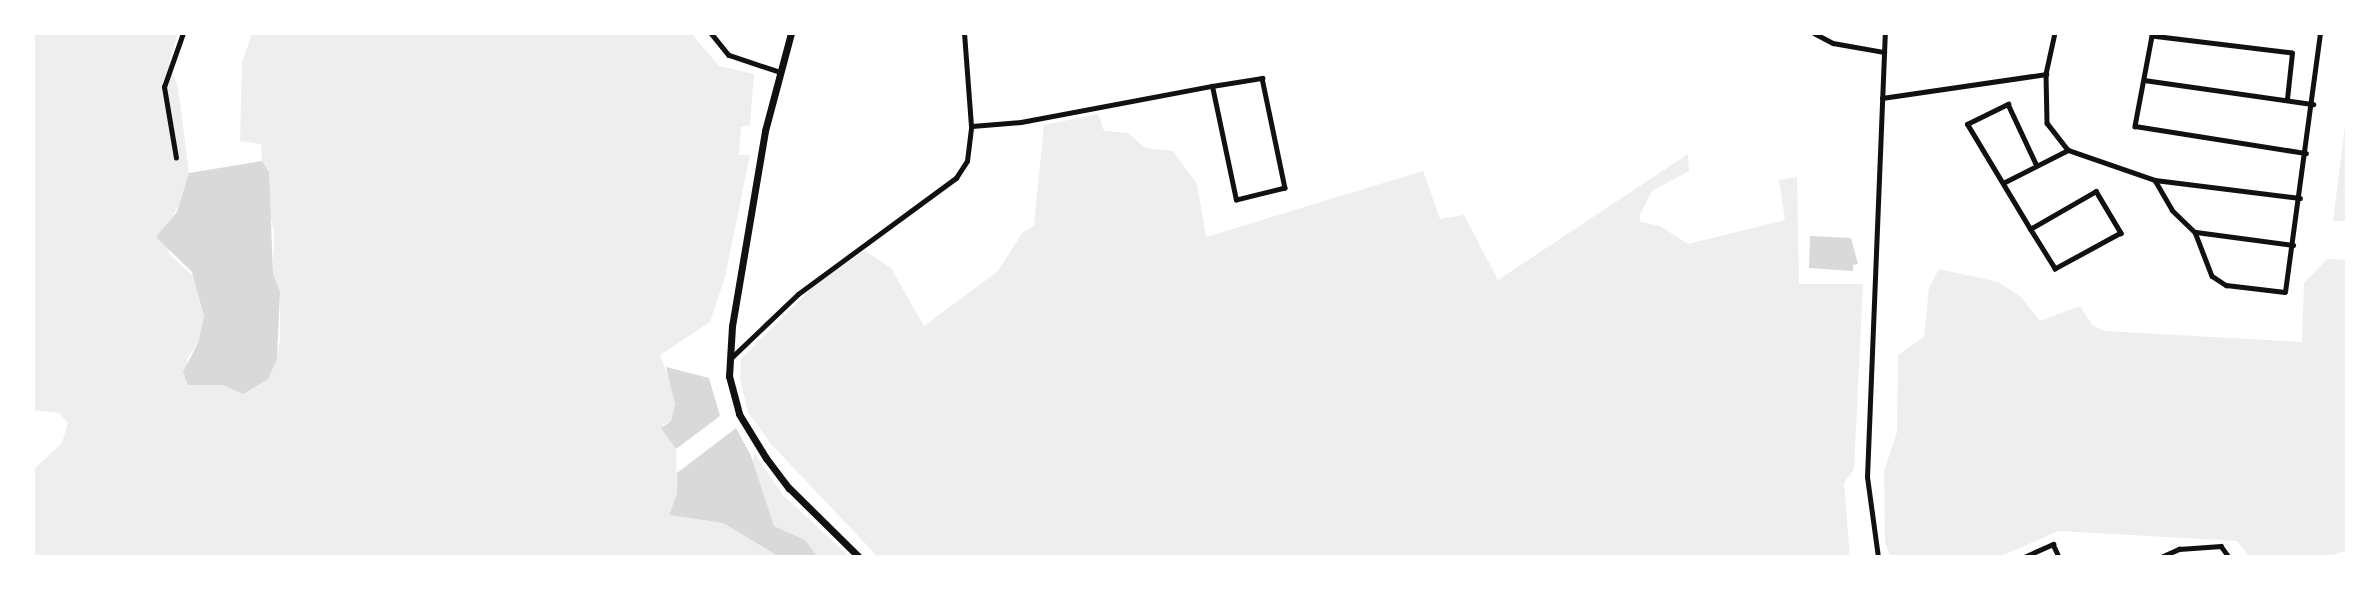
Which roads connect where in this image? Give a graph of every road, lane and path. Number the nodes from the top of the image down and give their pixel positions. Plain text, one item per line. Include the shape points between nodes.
1 (183, 33) edge
2 (711, 33) edge
3 (791, 33) edge
4 (964, 33) edge
5 (1814, 33) edge
6 (1885, 33) edge
7 (2055, 33) edge
8 (2320, 33) edge
9 (1884, 52) junction
10 (780, 72) junction
11 (2046, 74) junction
12 (2144, 80) junction
13 (1212, 86) junction
14 (1882, 98) junction
15 (2287, 99) junction
16 (2313, 104) junction
17 (971, 126) junction
18 (2068, 150) junction
19 (2306, 153) junction
20 (176, 158) dead end
21 (2037, 166) junction
22 (2155, 180) junction
23 (2003, 183) junction
24 (2300, 198) junction
25 (2030, 229) junction
26 (2195, 232) junction
27 (2293, 245) junction
28 (729, 361) junction
29 (859, 557) edge
30 (1878, 557) edge
31 (2024, 557) edge
32 (2059, 557) edge
33 (2161, 557) edge
34 (2229, 557) edge

1 - 20 street via 164,87
2 - 10 street via 729,55
3 - 10 highway
4 - 17 street
5 - 9 street via 1833,43
6 - 9 street
7 - 11 street
8 - 16 street
9 - 14 street
10 - 28 highway via 765,131
11 - 14 street
11 - 18 street via 2047,123
12 - 15 street
12 - 15 street via 2152,36 2292,53
12 - 19 street via 2135,126
13 - 13 street via 1262,78 1285,188 1236,200
13 - 17 street via 1021,122
14 - 30 street via 1867,477
15 - 16 street
16 - 19 street
17 - 28 street via 967,161 956,177 845,257
18 - 21 street
18 - 22 street
19 - 24 street
21 - 23 street
21 - 23 street via 2008,104 1967,124
22 - 24 street
22 - 26 street via 2172,210
23 - 25 street
24 - 27 street
25 - 25 street via 2055,269 2121,233 2096,191
26 - 27 street
26 - 27 street via 2212,276 2226,285 2286,292
28 - 29 highway via 732,392 750,435 789,488
31 - 32 street via 2053,544
33 - 34 street via 2179,549 2221,546

